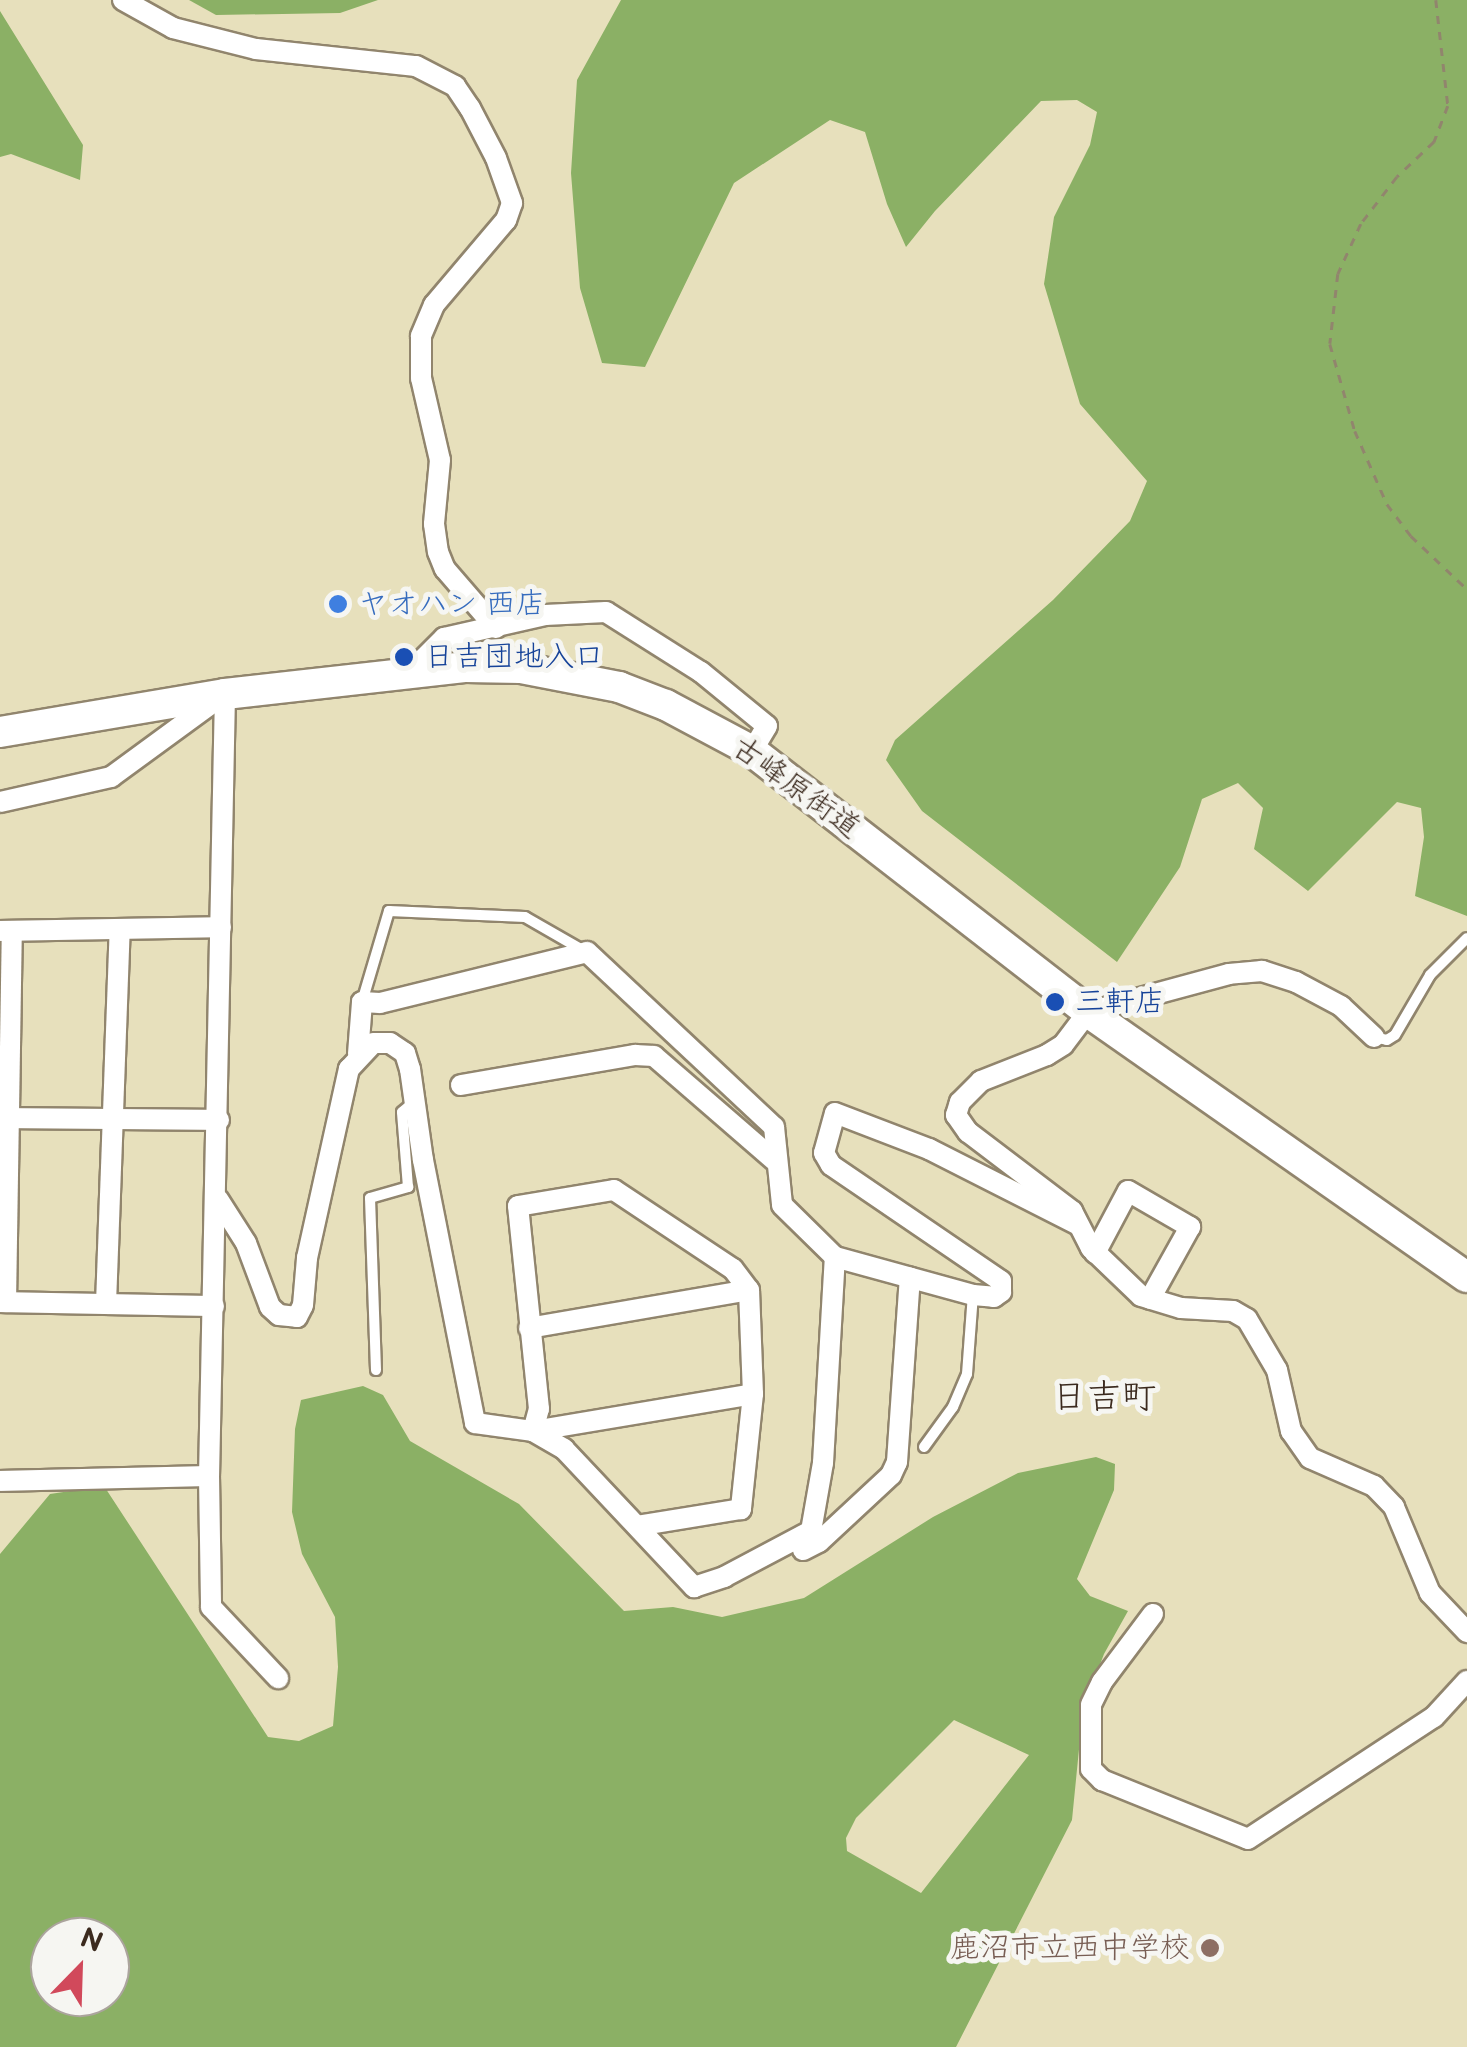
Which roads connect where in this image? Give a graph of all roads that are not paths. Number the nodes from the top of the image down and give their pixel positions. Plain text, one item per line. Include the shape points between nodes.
1 (122, 0) edge
2 (496, 628) junction
3 (412, 671) junction
4 (226, 694) junction
5 (0, 732) edge
6 (752, 751) junction
7 (0, 802) edge
8 (221, 926) junction
9 (120, 928) junction
10 (6, 931) edge
11 (1467, 938) edge
12 (586, 952) junction
13 (362, 1002) junction
14 (1088, 1012) junction
15 (1374, 1037) joint
16 (358, 1054) junction
17 (461, 1085) dead end
18 (414, 1102) junction
19 (4, 1118) edge
20 (113, 1119) junction
21 (218, 1120) junction
22 (774, 1160) junction
23 (218, 1199) junction
24 (1079, 1224) junction
25 (1096, 1252) junction
26 (835, 1257) junction
27 (910, 1277) junction
28 (1467, 1277) edge
29 (749, 1290) junction
30 (973, 1295) junction
31 (1150, 1299) junction
32 (3, 1302) edge
33 (106, 1304) junction
34 (214, 1306) junction
35 (530, 1328) junction
36 (376, 1370) dead end
37 (754, 1394) junction
38 (533, 1431) junction
39 (924, 1446) dead end
40 (209, 1476) junction
41 (0, 1481) edge
42 (636, 1526) junction
43 (732, 1572) junction
44 (1153, 1614) dead end
45 (1467, 1632) edge
46 (278, 1678) dead end
47 (1467, 1681) edge

1 - 2 street via 173,28 256,49 416,66 455,86 470,108 512,203 506,220 434,305 421,336 420,378 440,460 438,552
2 - 3 street via 444,638
2 - 6 street via 606,612 701,672 766,726
3 - 4 main road, 古峰原街道
3 - 6 main road, 古峰原街道 via 521,668 619,687
4 - 5 main road, 古峰原街道
4 - 7 street via 111,777
4 - 8 street
6 - 14 main road, 古峰原街道
8 - 9 street
8 - 21 street
9 - 10 street
9 - 20 street
10 - 19 street
11 - 15 lane via 1430,976 1395,1035
12 - 13 street
12 - 13 lane via 525,917 389,911
12 - 22 street via 774,1128
13 - 16 street
14 - 15 street via 1176,985 1262,971 1341,1006
14 - 24 street via 1047,1055 981,1082 956,1115 968,1132 1072,1211
14 - 28 main road, 古峰原街道
16 - 18 street via 373,1043 390,1043 405,1053
16 - 23 street via 348,1069 307,1258 304,1305 296,1317 270,1307 246,1244
17 - 22 street via 654,1056
18 - 36 lane via 402,1112 408,1187 370,1198
18 - 38 street via 475,1423
19 - 20 street
19 - 32 street
20 - 21 street
20 - 33 street
21 - 23 street
22 - 26 street via 782,1205
23 - 34 street
24 - 25 street
24 - 30 street via 929,1149 835,1113 824,1153 831,1165 1002,1281 994,1298
25 - 31 street
25 - 31 street via 1128,1192 1190,1227
26 - 27 street
26 - 43 street via 822,1463 811,1531
27 - 30 street
27 - 43 street via 891,1475 819,1542 755,1574
29 - 35 street
29 - 35 street via 734,1268 614,1190 518,1206
29 - 37 street
30 - 39 lane via 967,1374
31 - 45 street via 1233,1310 1247,1319 1277,1370 1291,1431 1310,1458 1374,1486 1394,1507 1430,1593
32 - 33 street
33 - 34 street
34 - 40 street
35 - 38 street via 539,1409
37 - 38 street
37 - 42 street via 741,1509
38 - 42 street via 564,1450
40 - 41 street
40 - 46 street via 211,1607
42 - 43 street via 694,1587
44 - 47 street via 1091,1705 1091,1770 1248,1839 1434,1717

